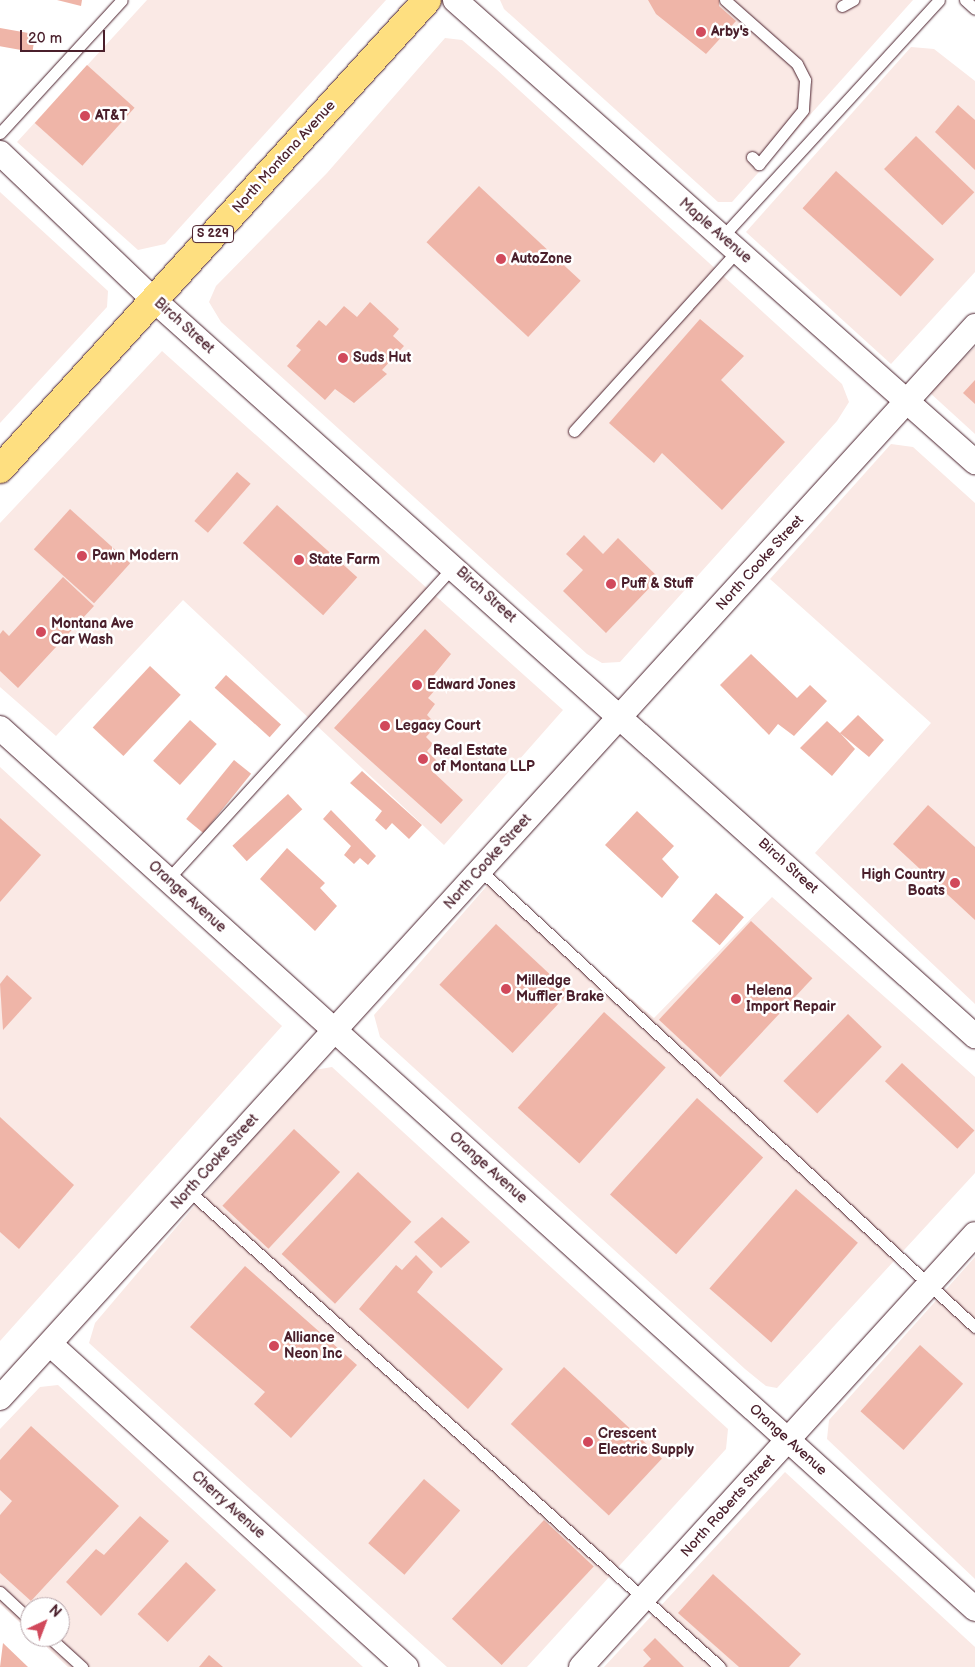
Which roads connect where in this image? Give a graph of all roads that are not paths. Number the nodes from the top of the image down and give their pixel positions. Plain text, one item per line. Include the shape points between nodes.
1 (122, 0) edge
2 (427, 0) edge
3 (455, 0) edge
4 (725, 0) edge
5 (853, 0) edge
6 (939, 0) edge
7 (965, 0) edge
8 (842, 6) dead end
9 (975, 10) edge
10 (0, 133) edge
11 (0, 153) edge
12 (775, 179) junction
13 (730, 244) junction
14 (154, 300) junction
15 (975, 326) edge
16 (907, 401) junction
17 (574, 431) dead end
18 (975, 462) edge
19 (0, 469) edge
20 (454, 566) junction
21 (621, 715) junction
22 (0, 728) edge
23 (480, 870) junction
24 (168, 879) junction
25 (336, 1030) junction
26 (975, 1036) edge
27 (188, 1191) junction
28 (975, 1234) edge
29 (929, 1284) junction
30 (975, 1326) edge
31 (50, 1344) junction
32 (0, 1398) edge
33 (788, 1440) junction
34 (0, 1592) edge
35 (644, 1598) junction
36 (975, 1609) edge
37 (20, 1611) edge
38 (60, 1647) edge
39 (82, 1667) edge
40 (406, 1667) edge
41 (581, 1667) edge
42 (720, 1667) edge

1 - 10 lane
2 - 14 main road, North Montana Avenue / S 229
3 - 13 street, Maple Avenue
4 - 12 lane via 796,64 805,80 803,110 755,161
5 - 8 lane
6 - 12 lane
7 - 9 lane
11 - 14 street, Birch Street
12 - 13 lane
13 - 16 street, Maple Avenue
13 - 17 lane
14 - 19 main road, North Montana Avenue / S 229
14 - 20 street, Birch Street
15 - 16 street, North Cooke Street
16 - 18 street, Maple Avenue
16 - 21 street, North Cooke Street
20 - 21 street, Birch Street
20 - 24 lane
21 - 23 street, North Cooke Street
21 - 26 street, Birch Street
22 - 24 street, Orange Avenue
23 - 25 street, North Cooke Street
23 - 29 lane
24 - 25 street, Orange Avenue
25 - 27 street, North Cooke Street
25 - 33 street, Orange Avenue
27 - 31 street, North Cooke Street
27 - 35 lane
28 - 29 street, North Roberts Street
29 - 30 lane
29 - 33 street, North Roberts Street
31 - 32 street, North Cooke Street
31 - 40 street, Cherry Avenue
33 - 35 street, North Roberts Street
33 - 36 street, Orange Avenue
34 - 37 lane
35 - 41 street, North Roberts Street
35 - 42 lane
38 - 39 lane

